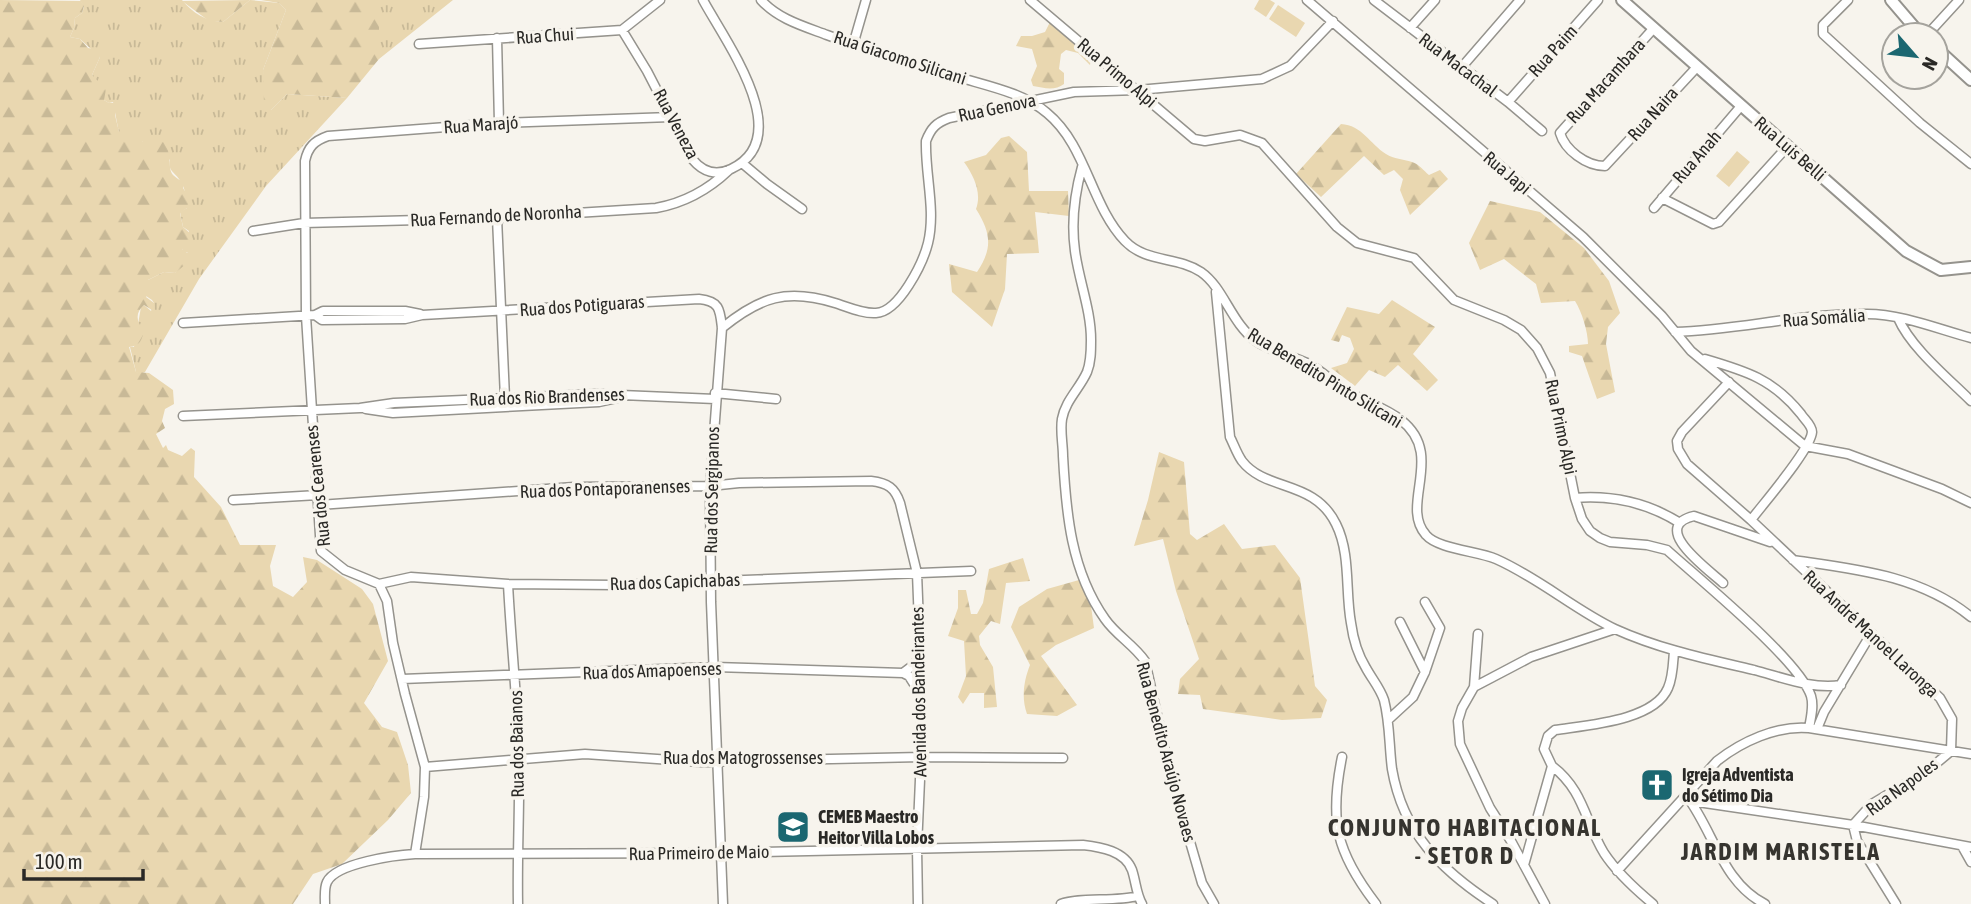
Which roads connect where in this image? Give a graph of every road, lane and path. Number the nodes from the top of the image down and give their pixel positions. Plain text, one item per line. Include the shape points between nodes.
1 (660, 0) edge
2 (703, 0) edge
3 (761, 0) edge
4 (866, 0) edge
5 (1030, 0) edge
6 (1307, 0) edge
7 (1374, 0) edge
8 (1435, 0) edge
9 (1520, 0) edge
10 (1598, 0) edge
11 (1622, 0) edge
12 (1848, 0) edge
13 (1891, 0) edge
14 (1959, 0) edge
15 (1333, 21) junction
16 (1910, 21) edge
17 (1940, 21) edge
18 (1410, 29) junction
19 (1653, 29) junction
20 (622, 30) junction
21 (497, 38) junction
22 (419, 44) dead end
23 (853, 44) junction
24 (1950, 60) edge
25 (1697, 67) junction
26 (1461, 68) junction
27 (1970, 76) edge
28 (1138, 90) junction
29 (1029, 101) junction
30 (1508, 102) junction
31 (1741, 106) junction
32 (671, 117) junction
33 (499, 123) junction
34 (1542, 131) dead end
35 (1787, 147) junction
36 (304, 161) joint
37 (1610, 162) joint
38 (742, 163) junction
39 (1971, 164) edge
40 (1082, 166) junction
41 (729, 170) junction
42 (1662, 198) junction
43 (1654, 208) dead end
44 (802, 209) dead end
45 (497, 218) junction
46 (304, 223) junction
47 (253, 231) dead end
48 (1134, 249) joint
49 (1971, 267) edge
50 (1216, 289) junction
51 (501, 312) junction
52 (310, 316) junction
53 (1898, 318) junction
54 (1236, 320) junction
55 (183, 323) dead end
56 (1219, 327) junction
57 (722, 328) junction
58 (1675, 332) junction
59 (1971, 338) edge
60 (1701, 358) junction
61 (1730, 382) junction
62 (634, 394) junction
63 (715, 396) junction
64 (505, 398) junction
65 (776, 399) dead end
66 (1971, 401) edge
67 (360, 408) junction
68 (310, 409) junction
69 (183, 416) dead end
70 (1805, 446) junction
71 (890, 485) joint
72 (710, 486) junction
73 (1575, 498) junction
74 (233, 500) dead end
75 (318, 500) junction
76 (1971, 503) edge
77 (1751, 520) junction
78 (1680, 523) junction
79 (1773, 543) junction
80 (1793, 560) junction
81 (971, 571) dead end
82 (917, 573) junction
83 (711, 582) junction
84 (1723, 583) dead end
85 (379, 584) junction
86 (508, 584) junction
87 (1425, 602) dead end
88 (1971, 617) edge
89 (1400, 622) dead end
90 (1615, 629) junction
91 (1478, 634) dead end
92 (1871, 634) junction
93 (1674, 651) junction
94 (920, 655) junction
95 (715, 667) junction
96 (1425, 672) junction
97 (903, 673) junction
98 (516, 674) junction
99 (402, 679) junction
100 (1804, 683) junction
101 (1841, 685) junction
102 (1474, 687) junction
103 (921, 695) junction
104 (1388, 720) junction
105 (1812, 729) junction
106 (1951, 751) junction
107 (1971, 754) edge
108 (921, 757) junction
109 (1342, 757) dead end
110 (519, 758) junction
111 (1063, 758) dead end
112 (719, 761) junction
113 (1552, 766) junction
114 (425, 767) junction
115 (1688, 798) junction
116 (1853, 825) junction
117 (1967, 846) edge
118 (917, 848) junction
119 (722, 853) junction
120 (415, 854) junction
121 (517, 855) junction
122 (1971, 862) edge
123 (1524, 865) junction
124 (1617, 870) junction
125 (1140, 900) edge
126 (325, 904) edge
127 (518, 904) edge
128 (723, 904) edge
129 (918, 904) edge
130 (1061, 904) edge
131 (1213, 904) edge
132 (1376, 904) edge
133 (1493, 904) edge
134 (1545, 904) edge
135 (1653, 904) edge
136 (1765, 904) edge
137 (1896, 904) edge

1 - 20 street
2 - 38 street via 756,102 755,145
3 - 23 street, Rua Giacomo Silicani via 779,16
4 - 23 street
5 - 28 street, Rua Primo Alpi
6 - 15 street, Rua Japi
7 - 18 street, Rua Macachal
8 - 18 street
9 - 26 street
10 - 30 street, Rua Paim
11 - 19 street, Rua Luis Belli
12 - 39 street via 1823,24 1823,34
13 - 16 street
14 - 17 street
15 - 28 street, Rua Genova via 1290,65 1262,79
15 - 58 street, Rua Japi via 1599,251
18 - 26 street, Rua Macachal
19 - 25 street, Rua Luis Belli
19 - 37 street, Rua Macambara via 1560,133 1569,150 1600,166
20 - 21 street, Rua Chui
20 - 32 street, Rua Veneza
21 - 22 street, Rua Chui
21 - 33 street
23 - 29 street, Rua Giacomo Silicani
24 - 27 street
25 - 31 street, Rua Luis Belli
25 - 37 street, Rua Naira
26 - 30 street, Rua Macachal
28 - 29 street, Rua Genova via 1074,92
28 - 73 street, Rua Primo Alpi via 1194,139 1240,135 1262,143 1349,237 1367,247 1414,258 1454,300 1521,330 1550,373
29 - 40 street, Rua Giacomo Silicani via 1063,130
29 - 57 street, Rua Genova via 949,118 930,130 925,153 928,243 898,301 888,310 866,313 817,297 794,296 758,303
30 - 34 street, Rua Macachal
31 - 35 street, Rua Luis Belli
31 - 42 street, Rua Anah
32 - 33 street, Rua Marajó
32 - 41 street, Rua Veneza via 698,166 716,174
33 - 36 street, Rua Marajó via 328,136 309,147
35 - 42 street via 1719,222 1709,224
35 - 49 street, Rua Luis Belli via 1906,251 1941,270
36 - 46 street, Rua dos Cearenses
38 - 41 street
38 - 44 street
40 - 48 street, Rua Giacomo Silicani via 1105,214
40 - 131 street, Rua Benedito Araújo Novaes via 1073,216 1091,352 1086,373 1062,418 1070,534 1101,614 1145,662 1170,773 1202,883
41 - 45 street, Rua Fernando de Noronha via 712,186 675,205
42 - 43 street, Rua Anah
45 - 46 street, Rua Fernando de Noronha
45 - 51 street
46 - 47 street, Rua Fernando de Noronha
46 - 52 street, Rua dos Cearenses
48 - 50 street, Rua Benedito Pinto Silicani via 1196,269
50 - 54 street, Rua Benedito Pinto Silicani
50 - 56 street
51 - 52 street, Rua dos Potiguaras via 323,311
51 - 57 street, Rua dos Potiguaras via 699,299 717,306
51 - 64 street
52 - 55 street, Rua dos Potiguaras
52 - 68 street, Rua dos Cearenses
53 - 58 street, Rua Somália via 1868,313
53 - 59 street, Rua Somália
53 - 66 street via 1917,346
54 - 56 street
54 - 90 street, Rua Benedito Pinto Silicani via 1259,342 1306,362 1412,430 1421,446 1418,507 1426,535 1523,572
56 - 104 street via 1233,444 1249,468 1307,493 1335,522 1344,543 1352,633
57 - 63 street, Rua dos Sergipanos
58 - 60 street, Rua Japi
60 - 61 street, Rua Japi
60 - 70 street via 1745,370 1778,390 1811,428
61 - 70 street, Rua Japi
61 - 77 street, Rua André Manoel Laronga via 1682,432 1678,449 1687,464
62 - 63 street
62 - 64 street, Rua dos Rio Brandenses
62 - 67 street, Rua dos Rio Brandenses via 599,402 393,413
63 - 65 street
63 - 72 street, Rua dos Sergipanos
64 - 67 street, Rua dos Rio Brandenses
67 - 68 street
68 - 69 street
68 - 75 street, Rua dos Cearenses
70 - 76 street via 1848,454
70 - 77 street
71 - 72 street, Rua dos Pontaporanenses via 871,481
71 - 82 street, Avenida dos Bandeirantes via 900,503
72 - 75 street, Rua dos Pontaporanenses via 574,487
72 - 83 street, Rua dos Sergipanos
73 - 78 street via 1634,503
73 - 100 street, Rua Primo Alpi via 1582,519 1600,538 1667,550 1763,638
74 - 75 street, Rua dos Pontaporanenses
75 - 85 street, Rua dos Cearenses via 321,551 345,570
77 - 79 street, Rua André Manoel Laronga
78 - 79 street via 1694,516
78 - 84 street via 1676,531 1679,542
79 - 80 street, Rua André Manoel Laronga
80 - 88 street via 1898,578
80 - 92 street, Rua André Manoel Laronga
81 - 82 street, Rua dos Capichabas
82 - 83 street, Rua dos Capichabas
82 - 94 street, Avenida dos Bandeirantes
83 - 86 street, Rua dos Capichabas
83 - 95 street, Rua dos Sergipanos
85 - 86 street, Rua dos Capichabas via 411,577
85 - 99 street via 387,601
86 - 98 street, Rua dos Baianos
87 - 96 street via 1440,628
89 - 96 street
90 - 93 street, Rua Benedito Pinto Silicani
90 - 102 street via 1531,657
91 - 102 street
92 - 101 street
92 - 106 street, Rua André Manoel Laronga via 1948,709
93 - 100 street, Rua Benedito Pinto Silicani
93 - 113 street via 1669,686 1655,705 1621,718 1555,730 1544,748
94 - 97 street
94 - 103 street, Avenida dos Bandeirantes
95 - 97 street, Rua dos Amapoenses
95 - 98 street, Rua dos Amapoenses
95 - 112 street, Rua dos Sergipanos
96 - 104 street via 1413,697
97 - 103 street
98 - 99 street, Rua dos Amapoenses
98 - 110 street, Rua dos Baianos
99 - 114 street
100 - 101 street, Rua Benedito Pinto Silicani
100 - 105 street via 1811,696
101 - 105 street
102 - 123 street via 1458,721 1460,744
103 - 108 street, Avenida dos Bandeirantes
104 - 133 street via 1396,787 1418,835 1450,874
105 - 106 street
105 - 115 street via 1793,726 1731,750
106 - 107 street
106 - 116 street, Rua Napoles via 1872,804
108 - 111 street, Rua dos Matogrossenses
108 - 112 street, Rua dos Matogrossenses
108 - 118 street, Avenida dos Bandeirantes
109 - 132 street via 1336,826 1350,867
110 - 112 street, Rua dos Matogrossenses via 585,754
110 - 114 street, Rua dos Matogrossenses
110 - 121 street, Rua dos Baianos
112 - 119 street, Rua dos Sergipanos
113 - 123 street
113 - 124 street via 1577,793 1604,853
114 - 120 street
115 - 116 street
115 - 124 street
115 - 136 street via 1728,869
116 - 117 street
116 - 137 street via 1857,841
117 - 122 street
118 - 119 street, Rua Primeiro de Maio
118 - 125 street, Rua Primeiro de Maio via 1083,845 1110,850 1124,858
118 - 129 street, Avenida dos Bandeirantes
119 - 121 street, Rua Primeiro de Maio
119 - 128 street, Rua dos Sergipanos
120 - 121 street, Rua Primeiro de Maio
120 - 126 street, Rua Primeiro de Maio via 358,864 333,876 326,886
121 - 127 street, Rua dos Baianos
123 - 134 street
124 - 135 street
125 - 130 street

